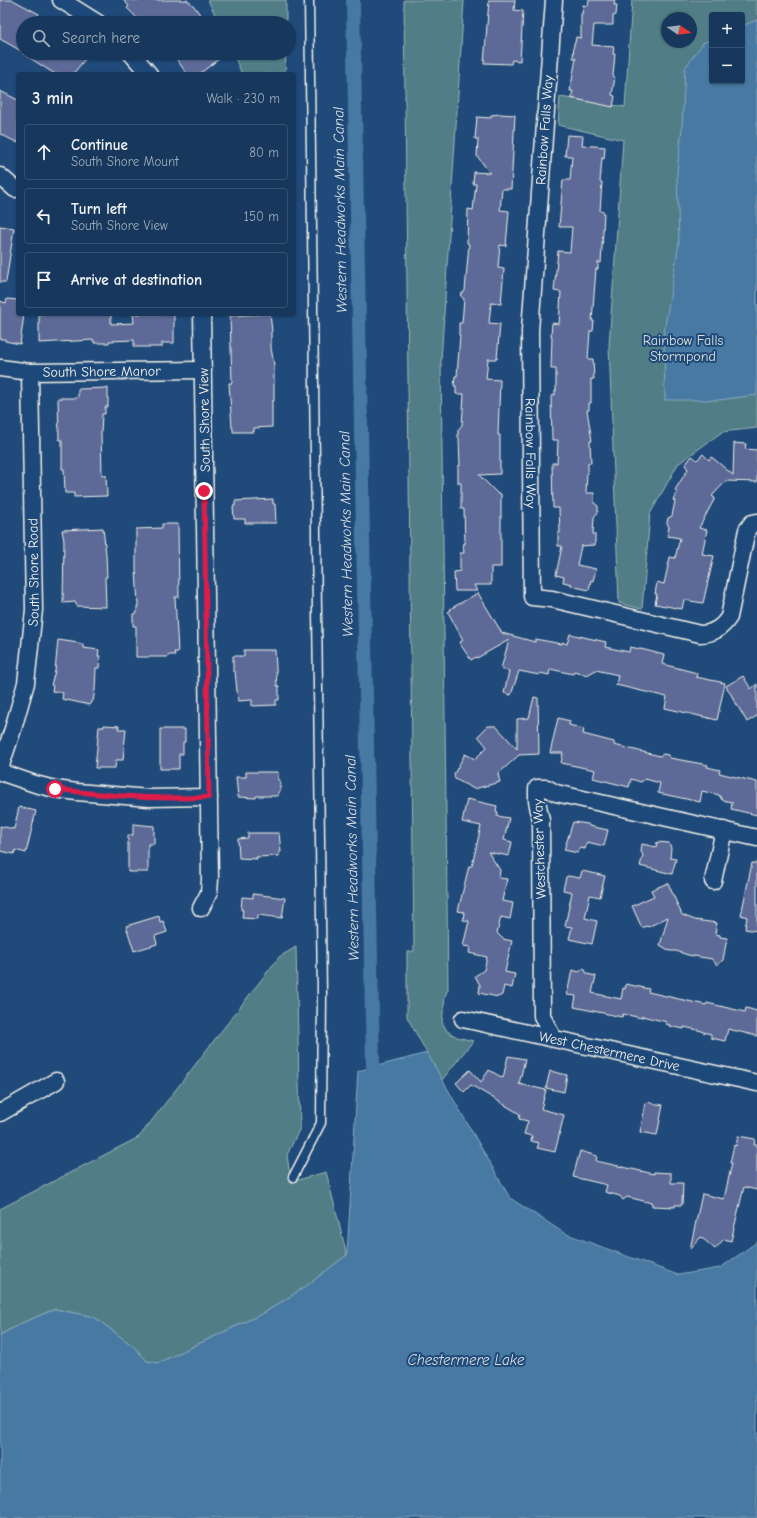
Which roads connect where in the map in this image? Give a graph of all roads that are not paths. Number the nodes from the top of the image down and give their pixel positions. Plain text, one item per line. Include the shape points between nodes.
1 (61, 0) edge
2 (309, 0) edge
3 (554, 0) edge
4 (87, 16) edge
5 (137, 60) edge
6 (147, 72) edge
7 (0, 176) edge
8 (15, 189) dead end
9 (202, 316) edge
10 (0, 368) edge
11 (203, 370) junction
12 (30, 372) junction
13 (757, 522) edge
14 (0, 768) edge
15 (0, 772) edge
16 (209, 797) junction
17 (724, 830) junction
18 (757, 838) edge
19 (713, 881) dead end
20 (201, 908) dead end
21 (463, 1019) dead end
22 (553, 1038) junction
23 (56, 1081) dead end
24 (757, 1083) edge
25 (0, 1113) edge
26 (293, 1177) dead end

1 - 4 street
2 - 26 lane via 322,1123
3 - 13 street, Rainbow Falls Way via 530,332 532,597 706,634 724,626 729,617 747,530 752,523
5 - 6 street
7 - 8 street
9 - 11 street, South Shore View
10 - 12 street, South Shore Manor
11 - 12 street, South Shore Manor
11 - 16 street, South Shore View
12 - 14 street, South Shore Road via 34,610 26,683
15 - 16 street via 34,784 77,792 149,798
16 - 20 street, South Shore View via 210,879
17 - 18 street, Westchester Way
17 - 19 street
17 - 22 street, Westchester Way via 556,793 547,788 537,788 541,820 542,1016
21 - 22 street, West Chestermere Drive
22 - 24 street, West Chestermere Drive
23 - 25 street

